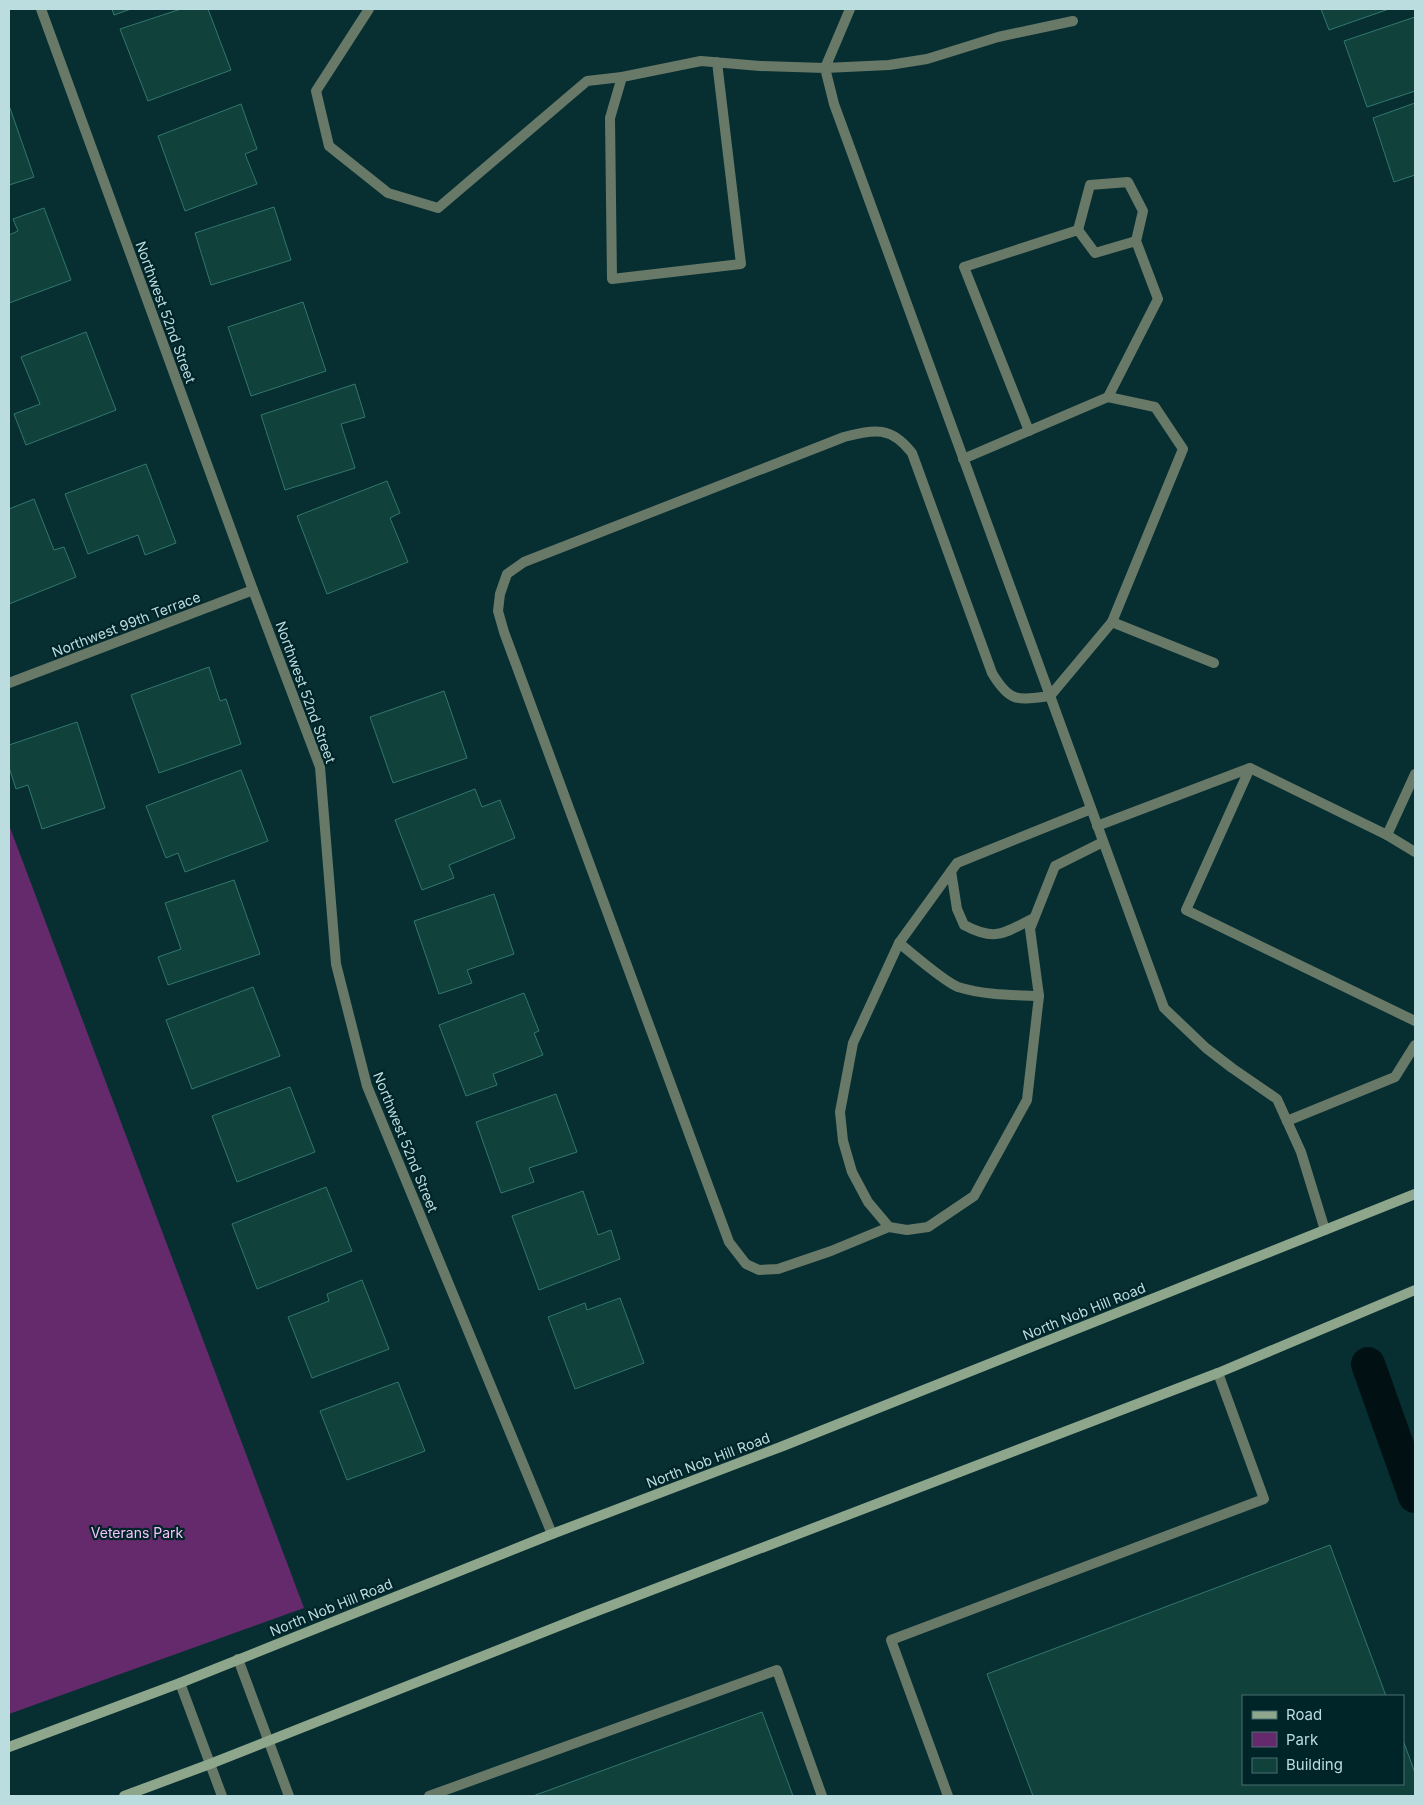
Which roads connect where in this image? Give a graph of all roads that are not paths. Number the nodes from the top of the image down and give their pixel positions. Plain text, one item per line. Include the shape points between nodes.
1 (41, 9) edge
2 (369, 9) edge
3 (850, 9) edge
4 (1073, 21) dead end
5 (717, 62) junction
6 (825, 68) junction
7 (622, 77) junction
8 (1078, 230) junction
9 (1136, 240) junction
10 (1108, 397) junction
11 (1028, 431) junction
12 (963, 459) junction
13 (253, 590) junction
14 (1112, 622) junction
15 (1214, 663) dead end
16 (9, 684) edge
17 (1050, 696) junction
18 (1250, 768) junction
19 (1415, 774) edge
20 (1091, 810) junction
21 (1097, 826) junction
22 (1387, 835) junction
23 (1103, 842) junction
24 (1415, 852) edge
25 (951, 871) junction
26 (1034, 918) junction
27 (899, 943) junction
28 (1039, 996) junction
29 (1415, 1021) edge
30 (1415, 1045) edge
31 (1287, 1121) junction
32 (1415, 1194) edge
33 (888, 1228) junction
34 (1325, 1230) junction
35 (1415, 1290) edge
36 (1218, 1373) junction
37 (552, 1534) junction
38 (238, 1659) junction
39 (180, 1683) junction
40 (269, 1741) junction
41 (9, 1747) edge
42 (210, 1764) junction
43 (124, 1796) edge
44 (222, 1796) edge
45 (289, 1796) edge
46 (429, 1796) edge
47 (822, 1796) edge
48 (948, 1796) edge

1 - 13 street, Northwest 52nd Street
2 - 7 street via 316,91 329,146 388,193 438,208 587,81
3 - 6 street
4 - 6 street via 998,37 927,59 889,65
5 - 6 street
5 - 7 street via 701,60
5 - 7 street via 741,264 612,280 610,118
6 - 12 street via 834,104
8 - 9 street via 1095,253
8 - 9 street via 1090,185 1128,182 1142,211
8 - 11 street via 964,267
9 - 10 street via 1158,299
10 - 11 street
10 - 14 street via 1155,407 1183,449
11 - 12 street
12 - 17 street
13 - 16 street, Northwest 99th Terrace
13 - 37 street, Northwest 52nd Street via 320,767 336,964 367,1086
14 - 15 street
14 - 17 street
17 - 20 street
17 - 33 street via 1021,700 1001,687 992,672 912,453 892,434 879,430 844,437 524,562 507,574 500,594 498,612 504,632 729,1242 746,1264 759,1270 778,1269
18 - 21 street
18 - 22 street
18 - 29 street via 1186,910
19 - 22 street
20 - 21 street
20 - 25 street via 957,863
21 - 23 street
22 - 24 street
23 - 26 street via 1055,866
23 - 31 street via 1164,1008 1212,1053 1277,1099
25 - 26 street via 964,925 980,934 997,935
25 - 27 street
26 - 28 street via 1030,930
27 - 28 street via 957,986 994,994
27 - 33 street via 853,1044 840,1112 843,1142 852,1172 868,1202
28 - 33 street via 1027,1100 974,1196 928,1227
30 - 31 street via 1395,1077
31 - 34 street via 1301,1152
32 - 34 main road, North Nob Hill Road
34 - 37 main road, North Nob Hill Road
35 - 36 main road
36 - 40 main road via 584,1616
36 - 48 street via 1264,1499 891,1640
37 - 38 main road, North Nob Hill Road
38 - 39 main road, North Nob Hill Road
38 - 40 street
39 - 41 main road, North Nob Hill Road
39 - 42 street
40 - 42 main road
40 - 45 street
42 - 43 main road
42 - 44 street
46 - 47 street via 777,1670

